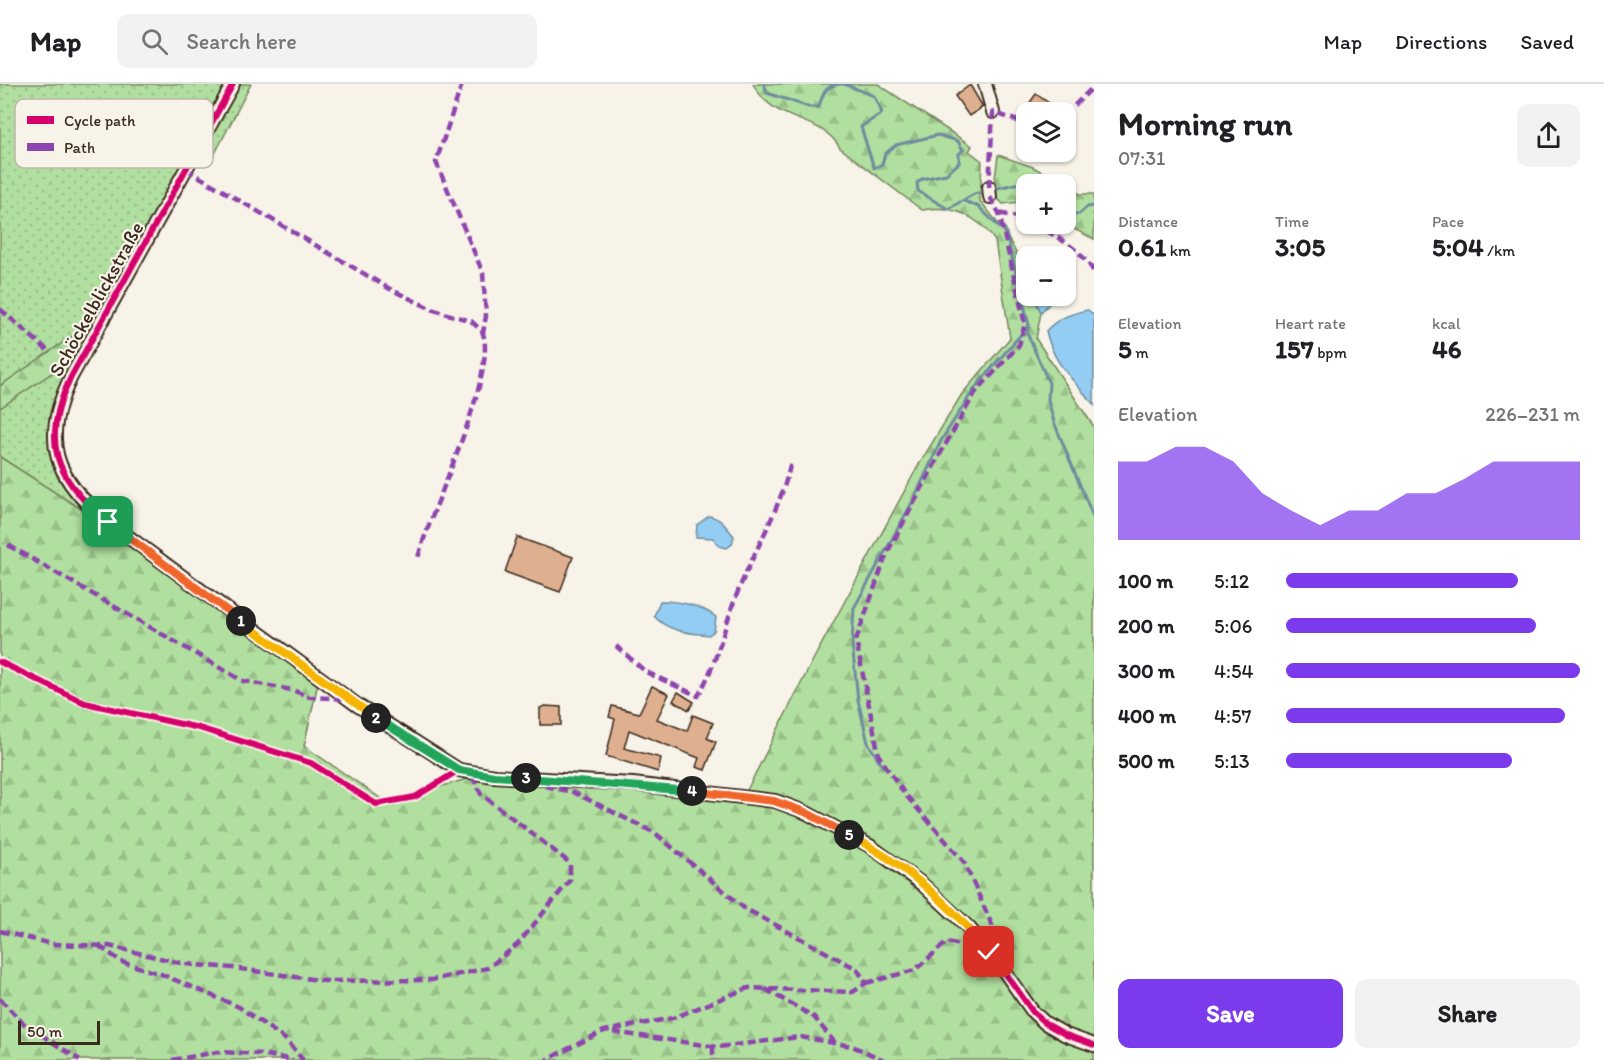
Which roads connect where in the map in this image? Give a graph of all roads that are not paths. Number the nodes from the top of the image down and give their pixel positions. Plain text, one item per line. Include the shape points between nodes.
1 (232, 84) edge
2 (985, 84) edge
3 (993, 112) dead end
4 (213, 119) edge
5 (186, 168) edge
6 (1094, 1046) edge

1 - 4 street, Schöckelblickstraße
2 - 3 street
5 - 6 street, Schöckelblickstraße via 59,405 54,424 55,444 65,475 78,494 117,529 357,705 459,770 494,776 633,784 774,801 805,812 870,846 922,884 969,928 1033,1012 1055,1029

